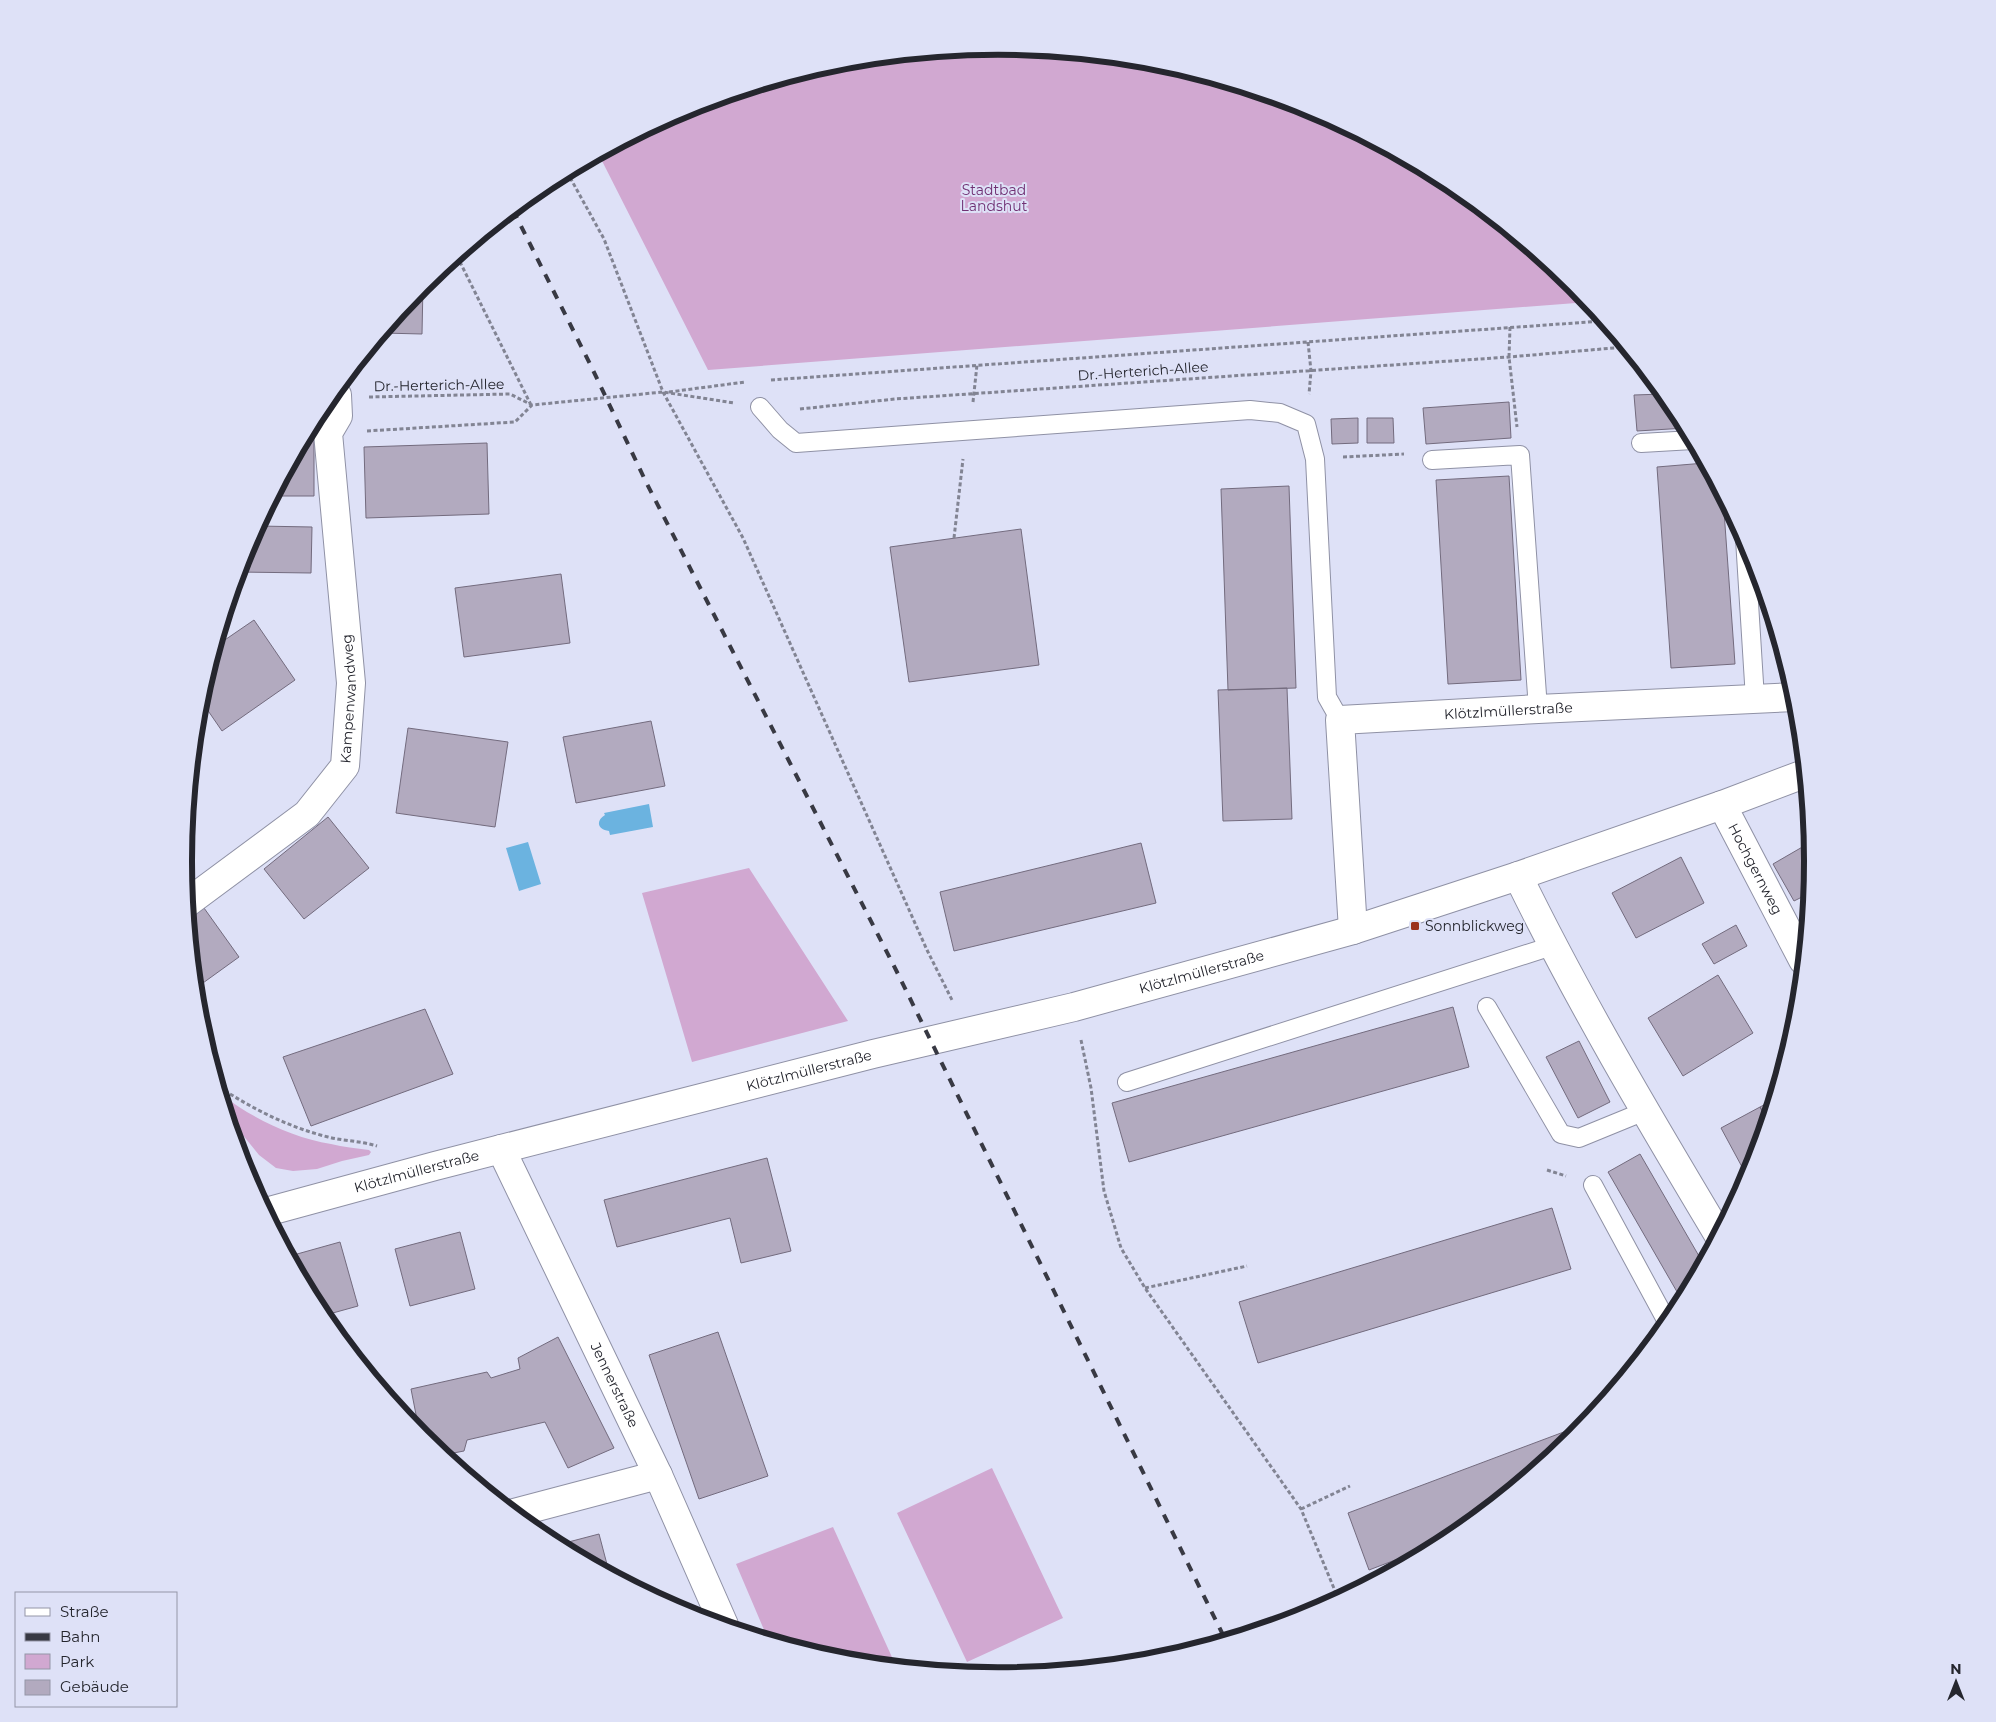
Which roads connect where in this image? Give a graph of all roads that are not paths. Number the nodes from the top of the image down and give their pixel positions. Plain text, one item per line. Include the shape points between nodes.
1 (337, 400) edge
2 (760, 407) road end
3 (1685, 441) edge
4 (1641, 444) dead end
5 (1432, 460) road end
6 (1746, 562) edge
7 (1787, 697) edge
8 (1755, 699) junction
9 (1538, 708) junction
10 (1340, 720) junction
11 (1799, 776) edge
12 (1722, 805) junction
13 (1518, 876) junction
14 (193, 898) edge
15 (1353, 930) junction
16 (1552, 946) junction
17 (1798, 951) edge
18 (1487, 1008) dead end
19 (1127, 1082) dead end
20 (1644, 1111) junction
21 (501, 1149) junction
22 (1592, 1185) dead end
23 (272, 1210) edge
24 (1715, 1229) edge
25 (1663, 1315) edge
26 (658, 1475) junction
27 (522, 1511) edge
28 (721, 1617) edge

1 - 14 street, Kampenwandweg via 338,416 328,433 351,683 345,766 307,814
2 - 10 lane via 796,444 1250,410 1280,413 1306,424 1315,459 1327,697
3 - 4 lane
5 - 9 lane via 1520,455
6 - 8 lane
7 - 8 street, Klötzlmüllerstraße
8 - 9 street, Klötzlmüllerstraße
9 - 10 street, Klötzlmüllerstraße
10 - 15 street
11 - 12 street, Klötzlmüllerstraße
12 - 13 street, Klötzlmüllerstraße
12 - 17 street, Hochgernweg
13 - 15 street, Klötzlmüllerstraße
13 - 16 street
15 - 21 street, Klötzlmüllerstraße via 1074,1007 873,1054
16 - 19 lane
16 - 20 street
18 - 20 lane via 1561,1134 1579,1138
20 - 24 street
21 - 23 street, Klötzlmüllerstraße
21 - 26 street, Jennerstraße
22 - 25 lane
26 - 27 street
26 - 28 street, Jennerstraße

